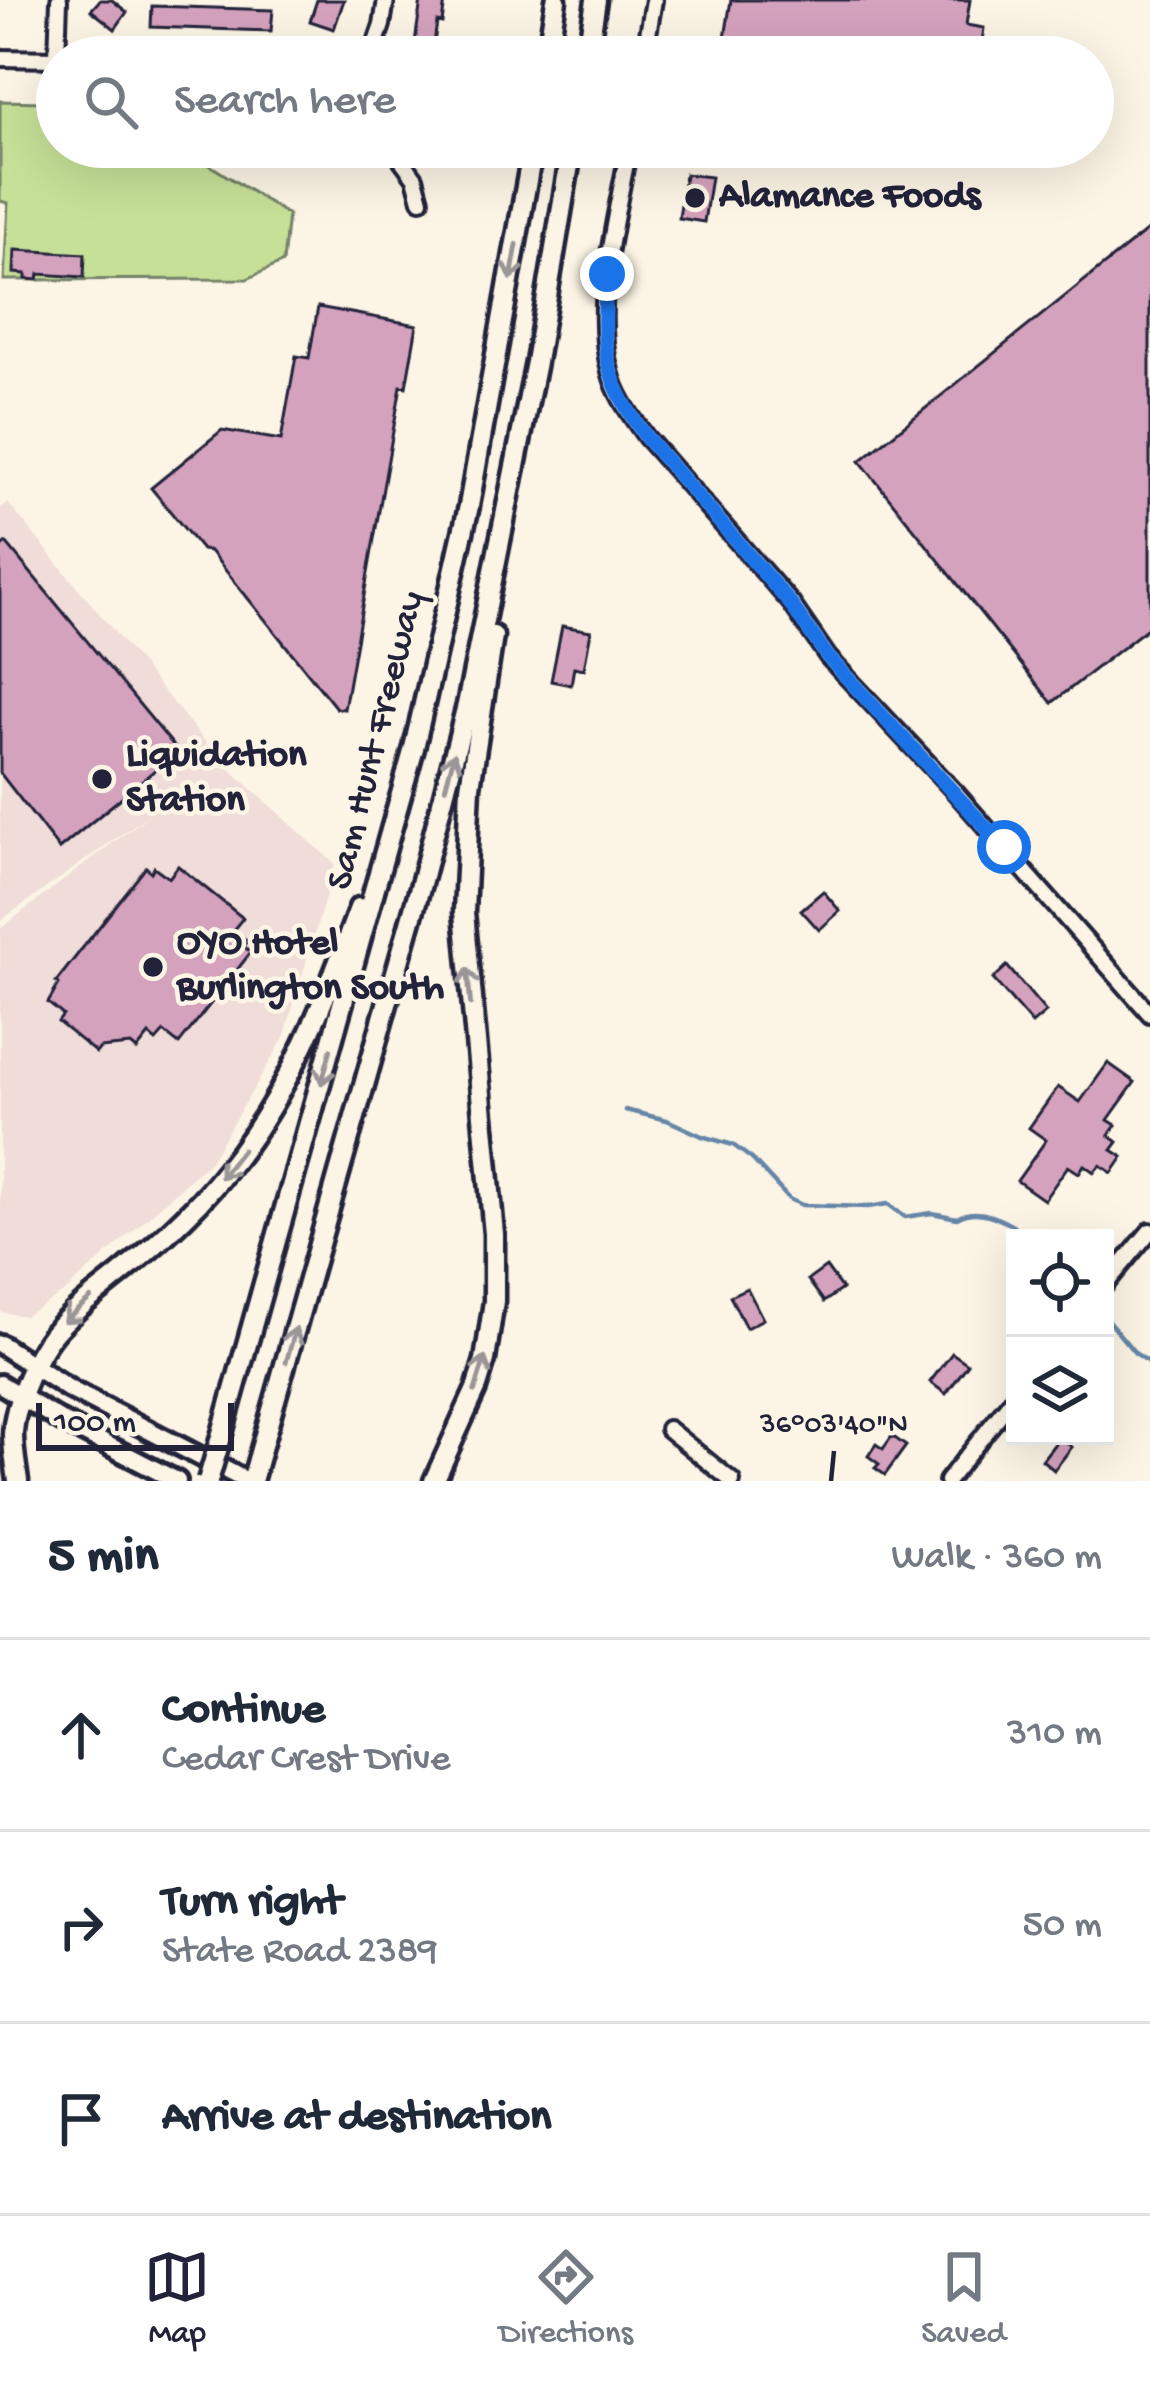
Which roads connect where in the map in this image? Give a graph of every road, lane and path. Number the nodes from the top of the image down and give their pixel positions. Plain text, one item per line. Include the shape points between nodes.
1 (58, 0) edge
2 (386, 0) edge
3 (556, 0) edge
4 (596, 0) edge
5 (654, 0) edge
6 (57, 36) edge
7 (378, 36) edge
8 (551, 36) edge
9 (590, 36) edge
10 (648, 36) edge
11 (0, 58) edge
12 (36, 58) edge
13 (408, 168) edge
14 (529, 168) edge
15 (568, 168) edge
16 (625, 168) edge
17 (421, 200) dead end
18 (518, 458) junction
19 (402, 792) junction
20 (1150, 1014) edge
21 (1150, 1231) edge
22 (1114, 1274) edge
23 (0, 1345) edge
24 (34, 1368) junction
25 (0, 1384) edge
26 (22, 1398) junction
27 (1006, 1407) edge
28 (668, 1429) dead end
29 (18, 1481) edge
30 (177, 1481) edge
31 (208, 1481) edge
32 (249, 1481) edge
33 (434, 1481) edge
34 (732, 1481) edge
35 (947, 1481) edge

1 - 6 street
2 - 7 street
3 - 8 highway
4 - 9 highway
5 - 10 street
11 - 12 street
13 - 17 street
14 -> 19 highway, Sam Hunt Freeway via 469,506
15 - 18 highway, Sam Hunt Freeway
16 - 20 street via 603,338 631,416 828,657
32 -> 18 highway, Sam Hunt Freeway via 421,884
33 -> 18 highway via 481,1375 492,1326 494,1234 464,872
19 -> 24 highway via 324,1003 251,1138 174,1228 57,1328
19 -> 31 highway, Sam Hunt Freeway, bridge
21 - 22 street
23 - 24 main road
24 - 26 highway
24 - 32 main road
25 - 26 main road
26 - 29 highway via 13,1430
26 - 30 main road
27 - 35 street
28 - 34 street

